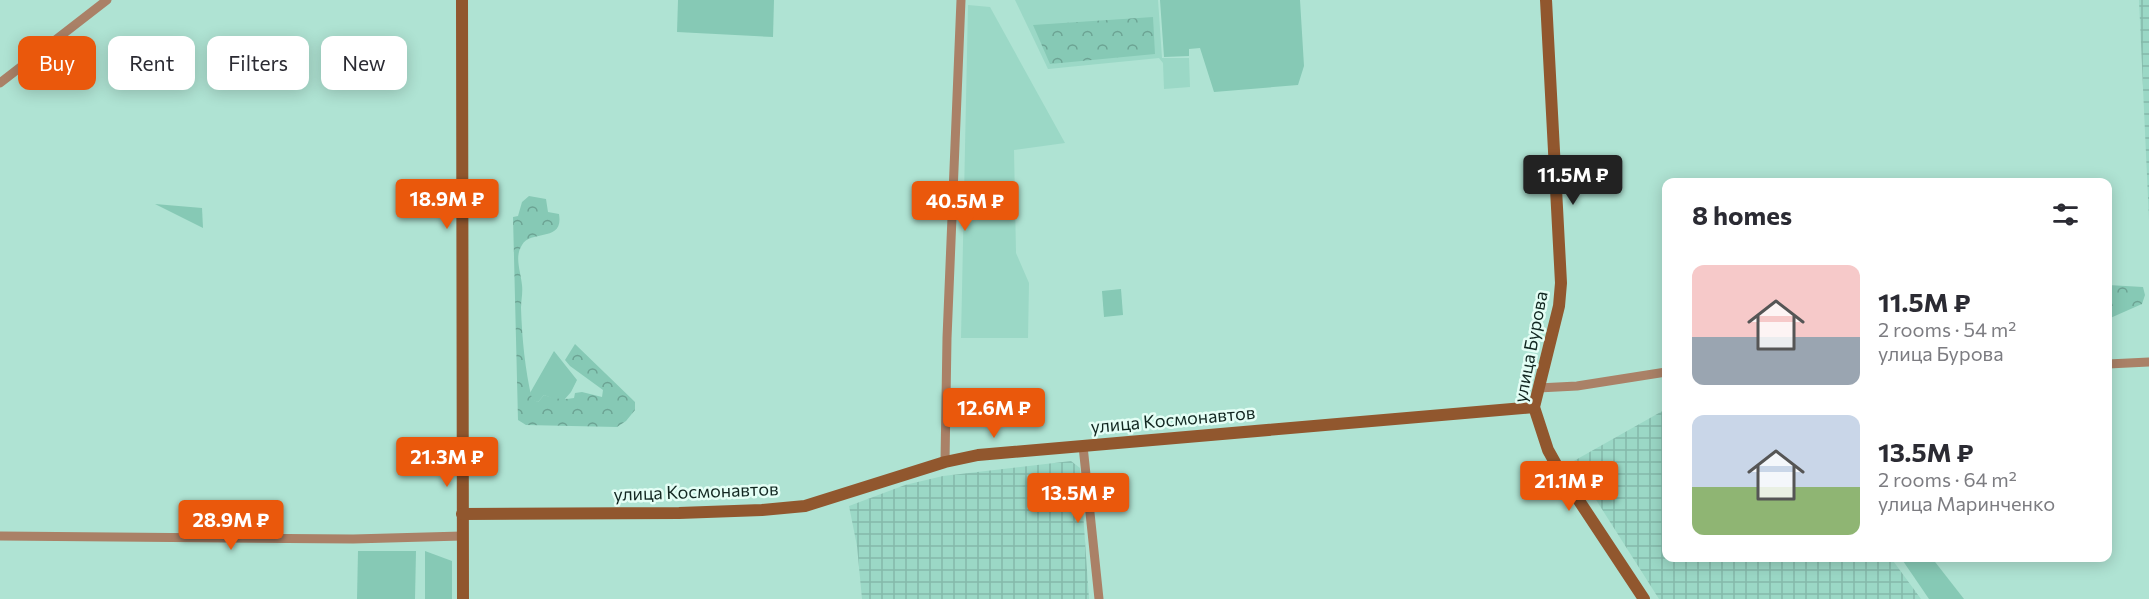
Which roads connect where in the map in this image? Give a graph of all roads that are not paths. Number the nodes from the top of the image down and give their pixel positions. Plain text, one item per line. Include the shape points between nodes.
1 (107, 0) edge
2 (462, 0) edge
3 (961, 0) edge
4 (1546, 0) edge
5 (0, 83) edge
6 (2149, 362) edge
7 (2112, 364) edge
8 (1662, 372) edge
9 (1538, 388) junction
10 (1534, 406) junction
11 (1083, 446) junction
12 (945, 462) junction
13 (462, 514) junction
14 (0, 536) edge
15 (462, 536) junction
16 (463, 599) edge
17 (1099, 599) edge
18 (1644, 599) edge

1 - 5 street
2 - 13 main road
3 - 12 street
4 - 9 main road, улица Бурова via 1561,283
6 - 7 street
8 - 9 street via 1578,386
9 - 10 main road, улица Бурова
10 - 11 main road, улица Космонавтов
10 - 18 main road, улица Бурова via 1548,450 1562,475
11 - 12 main road, улица Космонавтов via 978,455
11 - 17 street
12 - 13 main road, улица Космонавтов via 805,506 679,513
13 - 15 main road
14 - 15 street
15 - 16 main road

